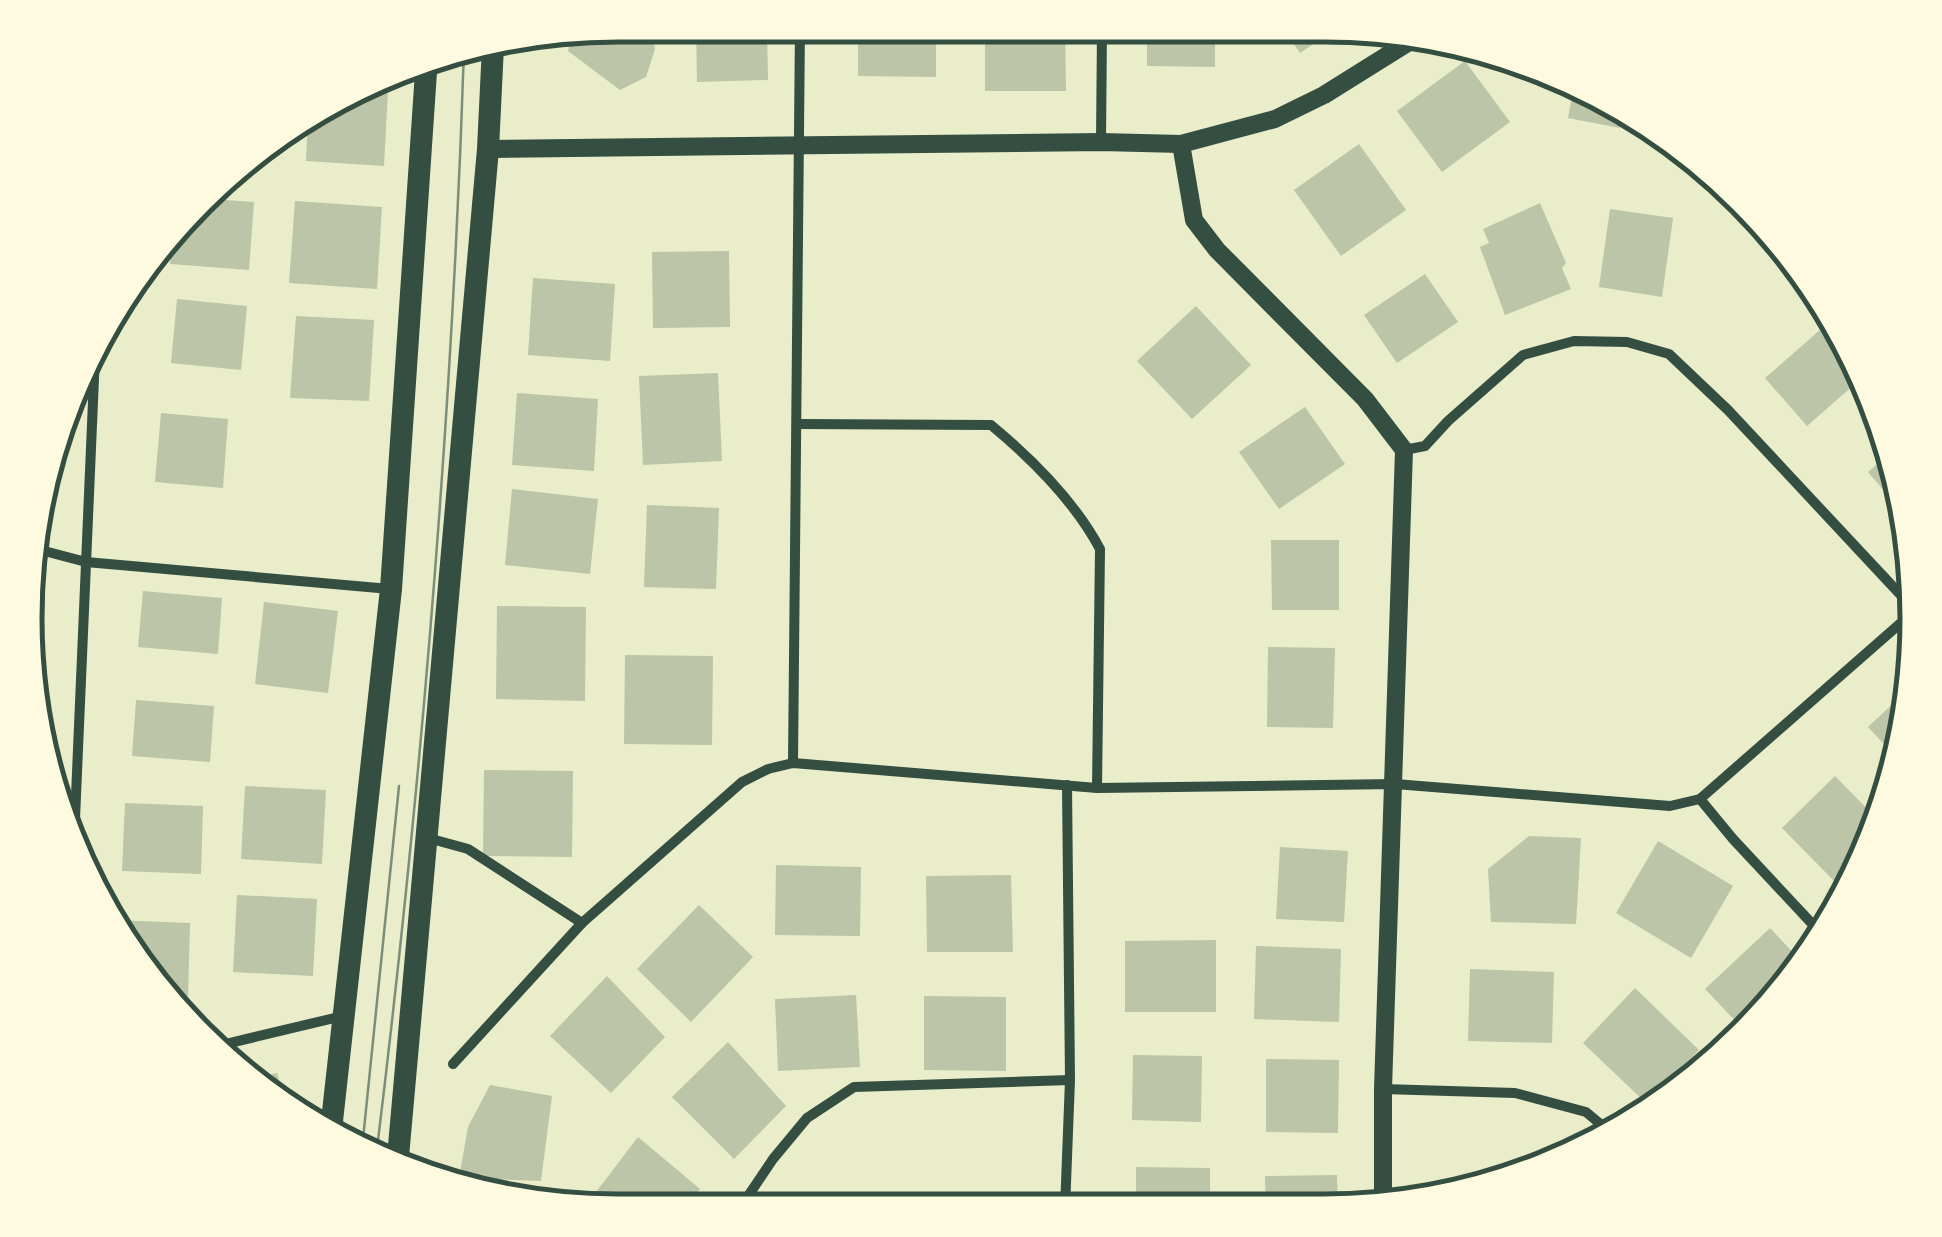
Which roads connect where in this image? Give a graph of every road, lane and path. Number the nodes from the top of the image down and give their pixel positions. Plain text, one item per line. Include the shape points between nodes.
1 (800, 42) edge
2 (1102, 42) edge
3 (1400, 47) edge
4 (492, 57) edge
5 (426, 76) edge
6 (1101, 142) junction
7 (1181, 144) junction
8 (798, 145) junction
9 (488, 148) junction
10 (94, 381) edge
11 (797, 424) junction
12 (1404, 450) junction
13 (46, 552) edge
14 (86, 562) junction
15 (391, 589) junction
16 (1899, 596) edge
17 (1900, 621) edge
18 (793, 763) junction
19 (1395, 784) junction
20 (1067, 785) junction
21 (1097, 788) junction
22 (1700, 799) junction
23 (75, 810) edge
24 (428, 838) junction
25 (582, 923) junction
26 (1811, 924) edge
27 (343, 1016) junction
28 (229, 1043) edge
29 (453, 1064) dead end
30 (1070, 1080) junction
31 (1383, 1090) junction
32 (332, 1118) edge
33 (1600, 1123) edge
34 (399, 1151) edge
35 (1383, 1191) edge
36 (749, 1194) edge
37 (1066, 1194) edge

1 - 8 street
2 - 6 street
3 - 7 street via 1275,119
4 - 9 main road
5 - 15 main road
6 - 7 street
6 - 8 street
7 - 12 street via 1194,220 1365,399
8 - 9 street
8 - 11 street
9 - 24 main road
10 - 14 street
11 - 18 street
11 - 21 street via 991,425 1086,522 1100,549
12 - 16 street via 1425,446 1522,355 1574,341 1627,342 1669,354
12 - 19 street
13 - 14 street
14 - 15 street
14 - 23 street
15 - 27 main road
17 - 22 street
18 - 20 street
18 - 25 street via 742,782
19 - 21 street
19 - 22 street via 1670,806
19 - 31 street
20 - 21 street
20 - 30 street
22 - 26 street
24 - 25 street via 468,849
24 - 34 main road
25 - 29 street
27 - 28 street
27 - 32 main road
30 - 36 street via 854,1088 807,1118
30 - 37 street
31 - 33 street via 1515,1093 1586,1112
31 - 35 street

